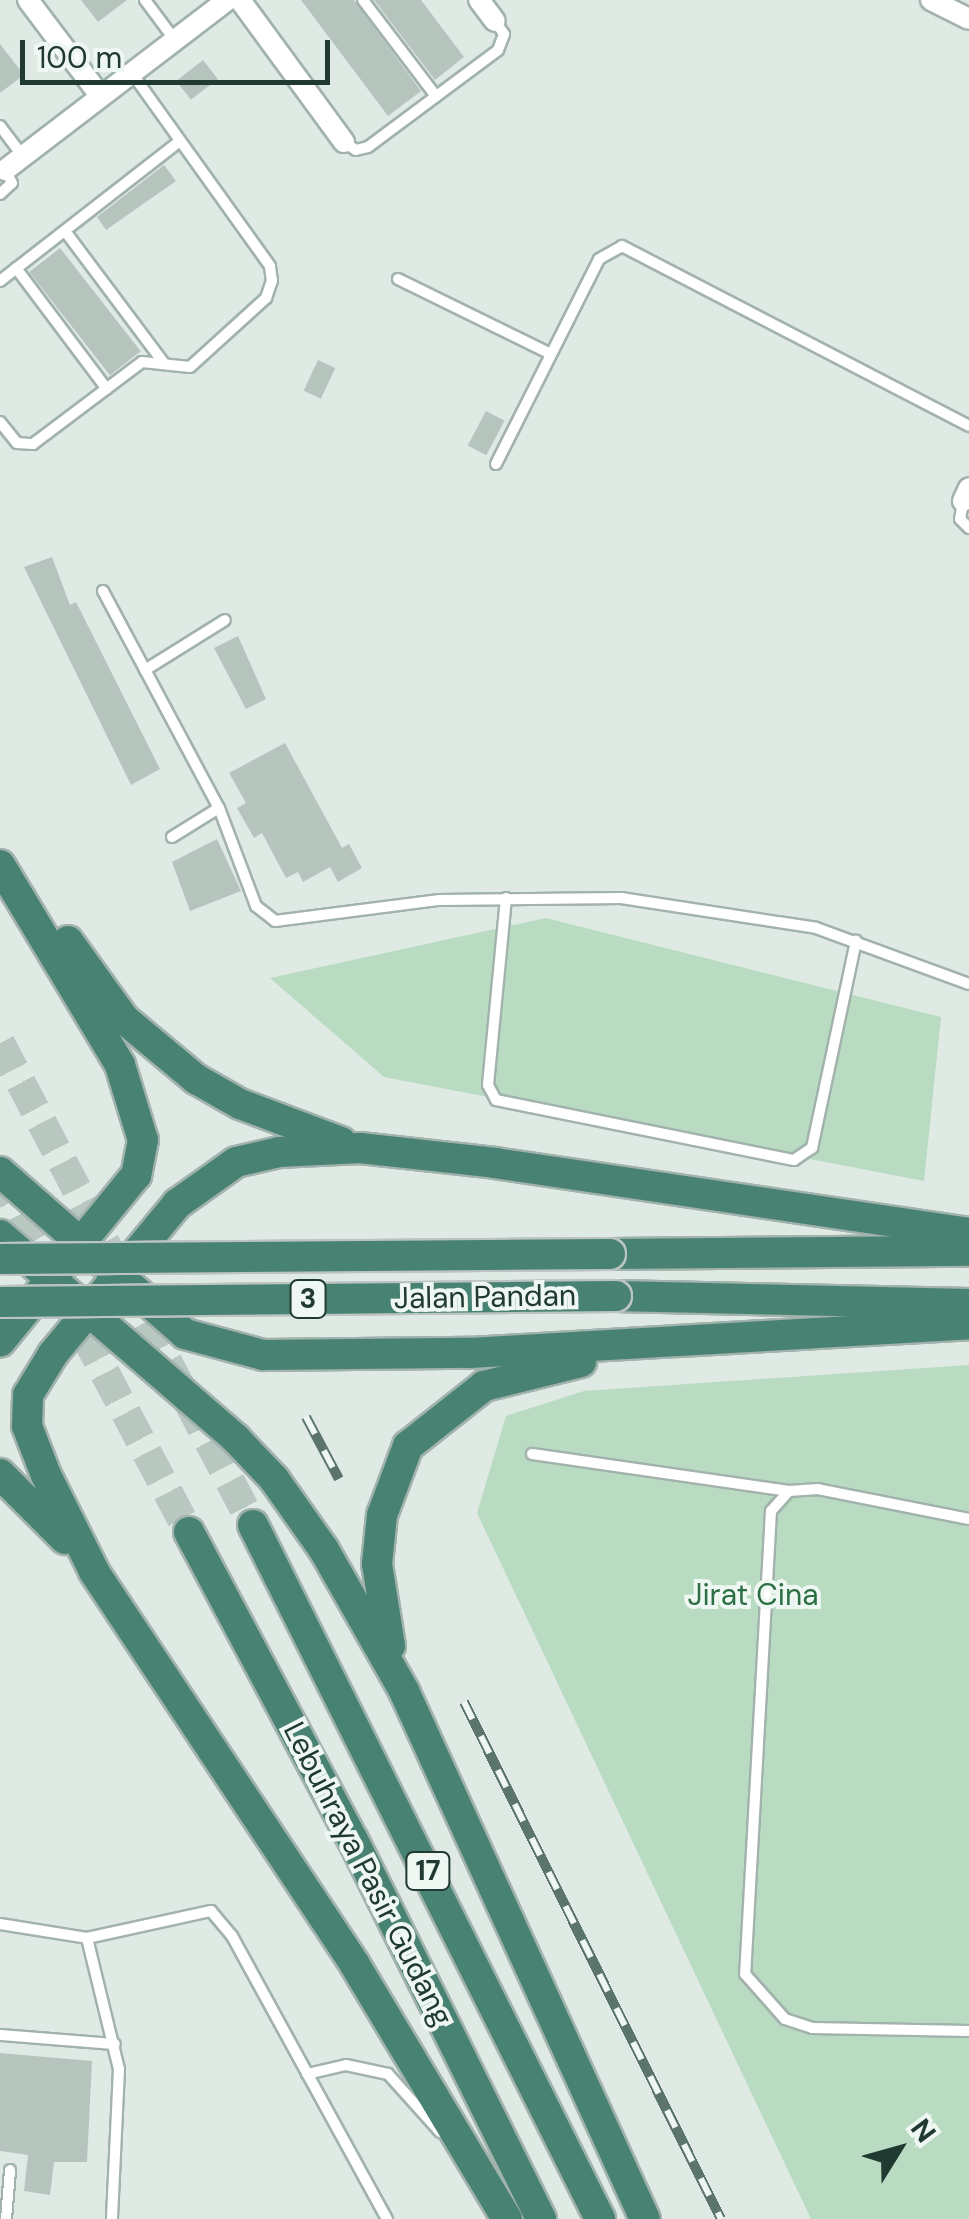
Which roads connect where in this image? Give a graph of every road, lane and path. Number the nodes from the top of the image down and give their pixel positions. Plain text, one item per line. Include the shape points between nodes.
1 (28, 0) edge
2 (145, 0) edge
3 (227, 0) edge
4 (240, 0) edge
5 (363, 0) edge
6 (479, 0) edge
7 (943, 2) edge
8 (969, 18) edge
9 (495, 21) joint
10 (175, 40) junction
11 (132, 73) junction
12 (436, 96) junction
13 (101, 97) junction
14 (0, 126) edge
15 (180, 142) junction
16 (344, 142) joint
17 (23, 156) junction
18 (3, 167) edge
19 (0, 194) edge
20 (66, 231) junction
21 (16, 268) junction
22 (398, 279) dead end
23 (0, 281) edge
24 (549, 352) junction
25 (166, 366) junction
26 (107, 389) junction
27 (0, 422) edge
28 (969, 426) edge
29 (496, 464) dead end
30 (966, 494) edge
31 (969, 528) edge
32 (103, 591) dead end
33 (224, 620) dead end
34 (145, 670) junction
35 (219, 808) junction
36 (172, 837) dead end
37 (0, 838) edge
38 (0, 865) edge
39 (506, 898) junction
40 (856, 941) junction
41 (969, 984) edge
42 (360, 1148) junction
43 (0, 1172) edge
44 (969, 1233) edge
45 (0, 1235) edge
46 (82, 1244) junction
47 (969, 1251) edge
48 (0, 1259) edge
49 (118, 1275) junction
50 (54, 1283) junction
51 (0, 1302) edge
52 (969, 1304) edge
53 (88, 1316) junction
54 (969, 1324) edge
55 (0, 1342) edge
56 (647, 1345) junction
57 (532, 1454) dead end
58 (0, 1474) edge
59 (789, 1491) junction
60 (969, 1519) edge
61 (252, 1526) tunnel mouth
62 (188, 1532) tunnel mouth
63 (94, 1571) junction
64 (404, 1691) junction
65 (0, 1924) edge
66 (87, 1938) junction
67 (969, 2030) edge
68 (0, 2034) edge
69 (115, 2044) junction
70 (307, 2074) junction
71 (10, 2170) dead end
72 (484, 2181) junction
73 (6, 2219) edge
74 (112, 2219) edge
75 (387, 2219) edge
76 (507, 2219) edge
77 (541, 2219) edge
78 (600, 2219) edge
79 (644, 2219) edge

1 - 13 street
2 - 10 lane
3 - 10 street
4 - 16 street
5 - 12 lane
6 - 9 street
7 - 8 street
9 - 12 lane via 502,46
10 - 11 street
11 - 13 street
11 - 15 lane
12 - 16 lane via 362,150
13 - 17 street
14 - 17 lane
15 - 20 lane
15 - 25 lane via 270,266 272,281 266,298 190,367
17 - 18 street
18 - 19 lane via 12,183
20 - 21 lane
20 - 25 lane
21 - 23 lane
21 - 26 lane
22 - 24 lane
24 - 28 lane via 599,259 622,246
24 - 29 lane
25 - 26 lane via 142,362
26 - 27 lane via 33,444 17,443
30 - 31 lane via 960,519
32 - 34 lane
33 - 34 lane
34 - 35 lane
35 - 36 lane
35 - 39 lane via 256,906 275,922
37 - 42 highway via 95,982 156,1050 240,1104
38 - 46 highway via 120,1065 138,1109 143,1140 136,1175
39 - 40 lane via 621,898 741,914
39 - 40 lane via 491,1096 794,1160 812,1148
40 - 41 lane
42 - 44 highway
42 - 49 highway via 236,1162 177,1204
43 - 46 highway
45 - 50 highway
46 - 49 highway
46 - 50 highway
47 - 48 highway, Jalan Pandan / 3, bridge
49 - 53 highway
49 - 56 highway via 184,1334 263,1356
50 - 53 highway
50 - 55 highway
51 - 52 highway, Jalan Pandan / 3, bridge via 616,1296
53 - 63 highway via 28,1395 27,1426
53 - 64 highway via 235,1438 274,1479 324,1550
54 - 56 highway
56 - 64 highway via 484,1386 408,1446 382,1515 378,1564 382,1619
57 - 59 lane
58 - 63 highway
59 - 60 lane via 818,1489
59 - 67 lane via 771,1511 745,1974 784,2018 812,2028
61 - 78 highway, Lebuhraya Pasir Gudang / 17
62 - 77 highway, Lebuhraya Pasir Gudang / 17 via 354,1840
63 - 72 highway via 354,1963
64 - 79 highway
65 - 66 lane
66 - 69 lane
66 - 70 lane via 211,1911 232,1936
68 - 69 lane
69 - 74 lane via 119,2132
70 - 72 lane via 346,2065 388,2074
70 - 75 lane
71 - 73 lane
72 - 76 highway

